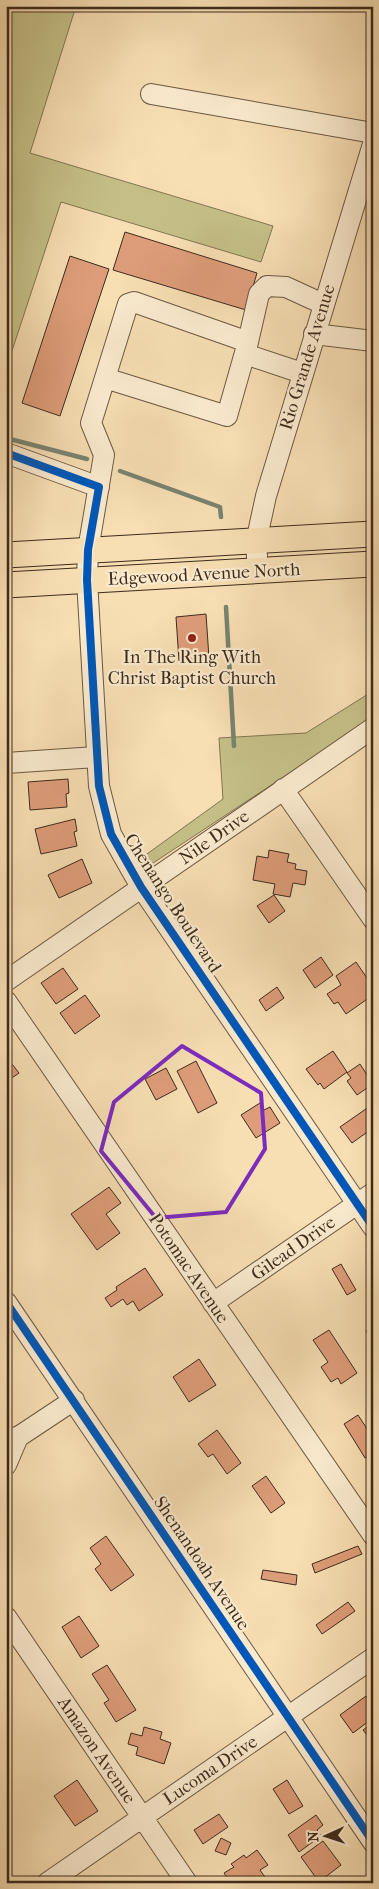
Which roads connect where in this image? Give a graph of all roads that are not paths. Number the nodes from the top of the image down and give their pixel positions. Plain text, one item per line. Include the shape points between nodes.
1 (151, 94) dead end
2 (373, 133) edge
3 (373, 144) edge
4 (370, 164) edge
5 (323, 304) junction
6 (314, 334) junction
7 (373, 341) edge
8 (246, 348) junction
9 (302, 372) junction
10 (105, 378) junction
11 (6, 454) edge
12 (99, 487) junction
13 (373, 534) edge
14 (256, 542) junction
15 (88, 550) junction
16 (6, 555) edge
17 (373, 564) edge
18 (258, 572) junction
19 (87, 580) junction
20 (6, 586) edge
21 (373, 728) edge
22 (96, 758) junction
23 (6, 763) edge
24 (283, 789) junction
25 (141, 887) junction
26 (373, 919) edge
27 (6, 981) edge
28 (6, 1002) edge
29 (365, 1199) edge
30 (373, 1227) edge
31 (6, 1302) edge
32 (214, 1303) junction
33 (74, 1400) junction
34 (10, 1439) edge
35 (6, 1465) edge
36 (373, 1535) edge
37 (6, 1617) edge
38 (373, 1658) edge
39 (288, 1716) junction
40 (142, 1817) junction
41 (373, 1842) edge
42 (48, 1883) edge
43 (188, 1883) edge

1 - 2 street
3 - 4 street, Rio Grande Avenue
4 - 5 street, Rio Grande Avenue
5 - 6 street, Rio Grande Avenue
5 - 8 street via 286,286 267,286 259,294
6 - 7 street
6 - 9 street, Rio Grande Avenue
8 - 9 street
8 - 10 street via 227,416
8 - 10 street, Chenango Boulevard via 130,302
9 - 14 street, Rio Grande Avenue
10 - 12 street, Chenango Boulevard via 91,423 104,456
11 - 12 street
12 - 15 street, Chenango Boulevard
13 - 14 main road, Edgewood Avenue North
14 - 15 main road, Edgewood Avenue North
14 - 18 street, Rio Grande Avenue
15 - 16 main road, Edgewood Avenue North
15 - 19 street, Chenango Boulevard
17 - 18 main road, Edgewood Avenue North
18 - 19 main road, Edgewood Avenue North
19 - 20 main road, Edgewood Avenue North
19 - 22 street, Chenango Boulevard
21 - 24 street, Nile Drive
22 - 23 street
22 - 25 street, Chenango Boulevard via 111,834
24 - 25 street, Nile Drive
24 - 26 street
25 - 27 street, Nile Drive
25 - 29 street, Chenango Boulevard
28 - 32 street, Potomac Avenue
29 - 30 street, Chenango Boulevard
29 - 32 street, Gilead Drive
31 - 33 street, Shenandoah Avenue
32 - 36 street, Potomac Avenue
33 - 34 street
33 - 39 street, Shenandoah Avenue
34 - 35 street
37 - 40 street, Amazon Avenue
38 - 39 street, Lucoma Drive
39 - 40 street, Lucoma Drive
39 - 41 street, Shenandoah Avenue
40 - 42 street, Lucoma Drive
40 - 43 street, Amazon Avenue

